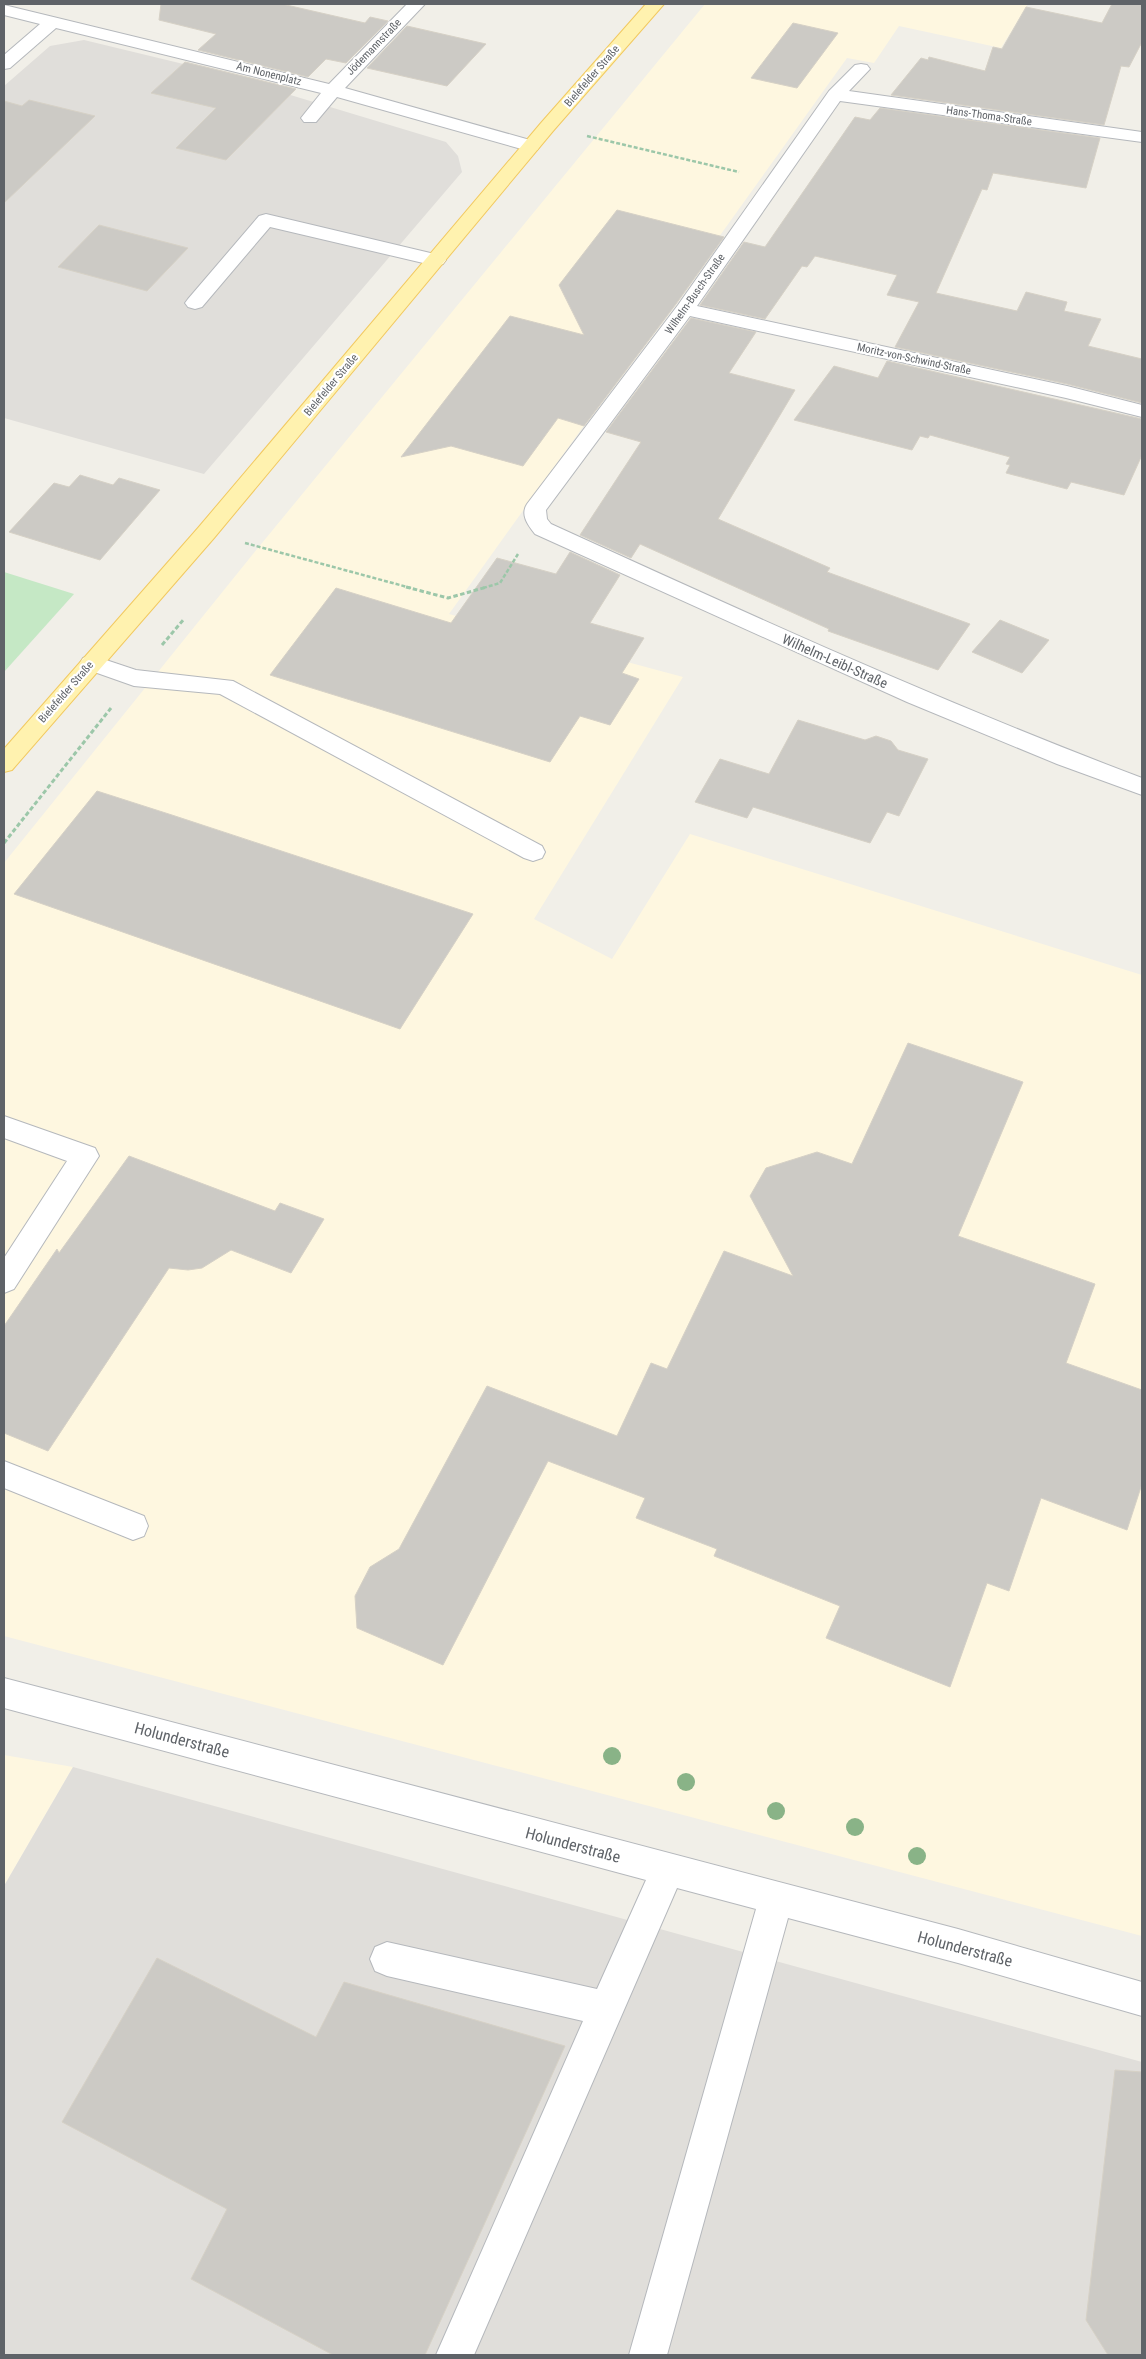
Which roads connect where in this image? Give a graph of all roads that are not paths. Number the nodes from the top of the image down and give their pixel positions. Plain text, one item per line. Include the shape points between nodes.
1 (416, 4) edge
2 (655, 4) edge
3 (4, 10) edge
4 (53, 22) junction
5 (4, 64) edge
6 (860, 69) dead end
7 (333, 90) junction
8 (835, 95) junction
9 (310, 118) dead end
10 (1141, 134) edge
11 (531, 146) junction
12 (436, 260) junction
13 (195, 303) dead end
14 (685, 309) junction
15 (1142, 411) edge
16 (539, 525) joint
17 (91, 663) junction
18 (4, 764) edge
19 (1142, 787) edge
20 (533, 852) dead end
21 (4, 1127) edge
22 (4, 1281) edge
23 (4, 1474) edge
24 (133, 1526) dead end
25 (4, 1693) edge
26 (667, 1871) junction
27 (776, 1900) junction
28 (387, 1959) dead end
29 (1142, 1999) edge
30 (607, 2009) junction
31 (455, 2355) edge
32 (648, 2355) edge

1 - 7 street, Jödemannstraße
2 - 11 main road, Bielefelder Straße
3 - 4 street, Am Nonenplatz
4 - 5 street
4 - 7 street, Am Nonenplatz
6 - 8 street, Wilhelm-Busch-Straße
7 - 9 street, Jödemannstraße
7 - 11 street, Am Nonenplatz
8 - 10 street, Hans-Thoma-Straße
8 - 14 street, Wilhelm-Busch-Straße
11 - 12 main road, Bielefelder Straße
12 - 13 street via 266,220
12 - 17 main road, Bielefelder Straße via 206,533
14 - 15 street, Moritz-von-Schwind-Straße
14 - 16 street, Wilhelm-Busch-Straße via 535,509
16 - 19 street, Wilhelm-Leibl-Straße via 823,656 1058,756
17 - 18 main road, Bielefelder Straße
17 - 20 street via 134,678 226,687
21 - 22 street via 85,1156
23 - 24 street
25 - 26 street, Holunderstraße
26 - 27 street, Holunderstraße
26 - 30 street
27 - 29 street, Holunderstraße via 958,1946
27 - 32 street
28 - 30 street
30 - 31 street

